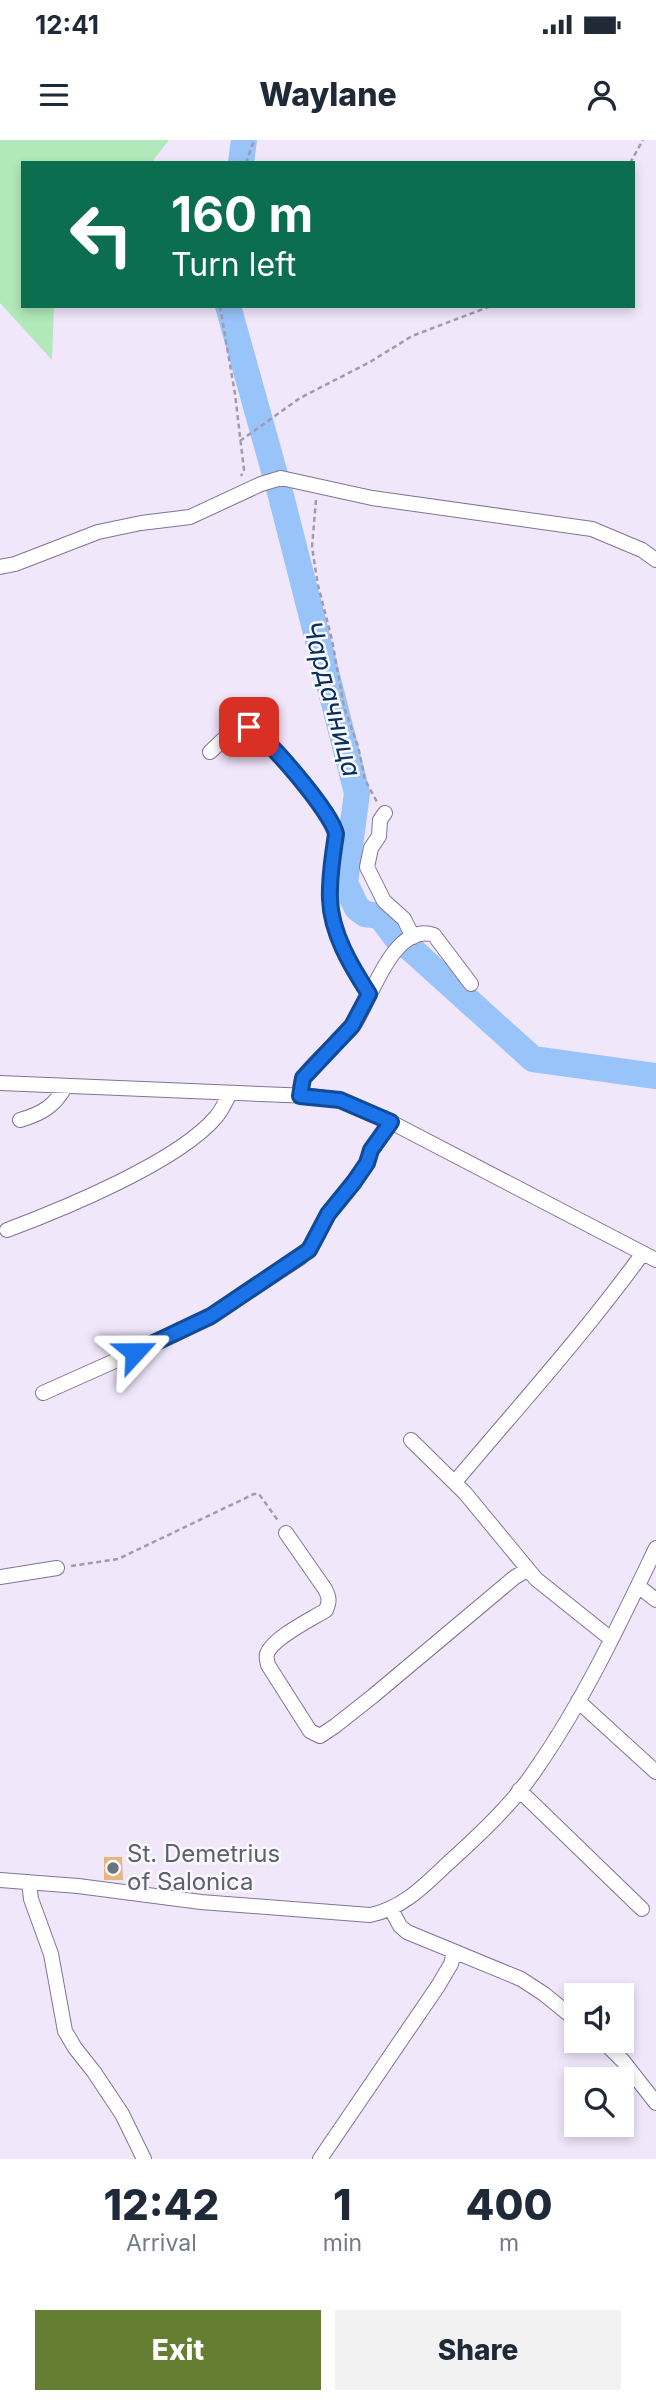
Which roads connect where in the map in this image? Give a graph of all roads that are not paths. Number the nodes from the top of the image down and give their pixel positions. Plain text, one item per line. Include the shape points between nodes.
1 (656, 560) edge
2 (0, 567) edge
3 (210, 752) dead end
4 (385, 813) road end
5 (406, 942) junction
6 (471, 984) dead end
7 (369, 994) junction
8 (0, 1083) edge
9 (65, 1087) junction
10 (230, 1093) junction
11 (300, 1096) junction
12 (20, 1120) dead end
13 (391, 1122) junction
14 (6, 1230) dead end
15 (649, 1257) edge
16 (43, 1392) dead end
17 (411, 1440) dead end
18 (455, 1482) junction
19 (286, 1533) road end
20 (656, 1548) edge
21 (57, 1568) road end
22 (527, 1570) junction
23 (0, 1577) edge
24 (638, 1586) junction
25 (656, 1600) edge
26 (611, 1639) junction
27 (578, 1701) junction
28 (656, 1772) edge
29 (519, 1790) junction
30 (0, 1880) edge
31 (29, 1882) junction
32 (391, 1909) junction
33 (642, 1909) dead end
34 (453, 1953) junction
35 (564, 2010) edge
36 (615, 2053) edge
37 (656, 2103) edge
38 (144, 2159) edge
39 (320, 2159) edge

1 - 2 street via 592,529 372,498 276,479 190,517 98,532
3 - 7 street via 232,732 244,727 254,730 327,814 336,834 332,916 350,966
4 - 5 street via 367,867 384,901 404,919
5 - 6 street via 421,933 434,935
5 - 7 street via 389,958
7 - 11 street via 352,1026 303,1078
8 - 9 street
9 - 10 street
9 - 12 street via 47,1109
10 - 11 street
10 - 14 street via 206,1127 159,1159
11 - 13 street via 340,1100
13 - 15 street
13 - 16 street via 300,1258 211,1316
15 - 18 street
17 - 18 street
18 - 22 street
19 - 22 street via 325,1589 329,1604 277,1642 266,1658 310,1731 320,1736
20 - 24 street
21 - 23 street
22 - 26 street
24 - 25 street
24 - 26 street
26 - 27 street
27 - 28 street
27 - 29 street
29 - 32 street via 456,1857
29 - 33 street
30 - 31 street
31 - 32 street via 201,1902 370,1914
31 - 38 street via 51,1954 65,2031 122,2114
32 - 34 street via 407,1933
34 - 35 street via 521,1979
34 - 39 street via 438,1986
36 - 37 street

